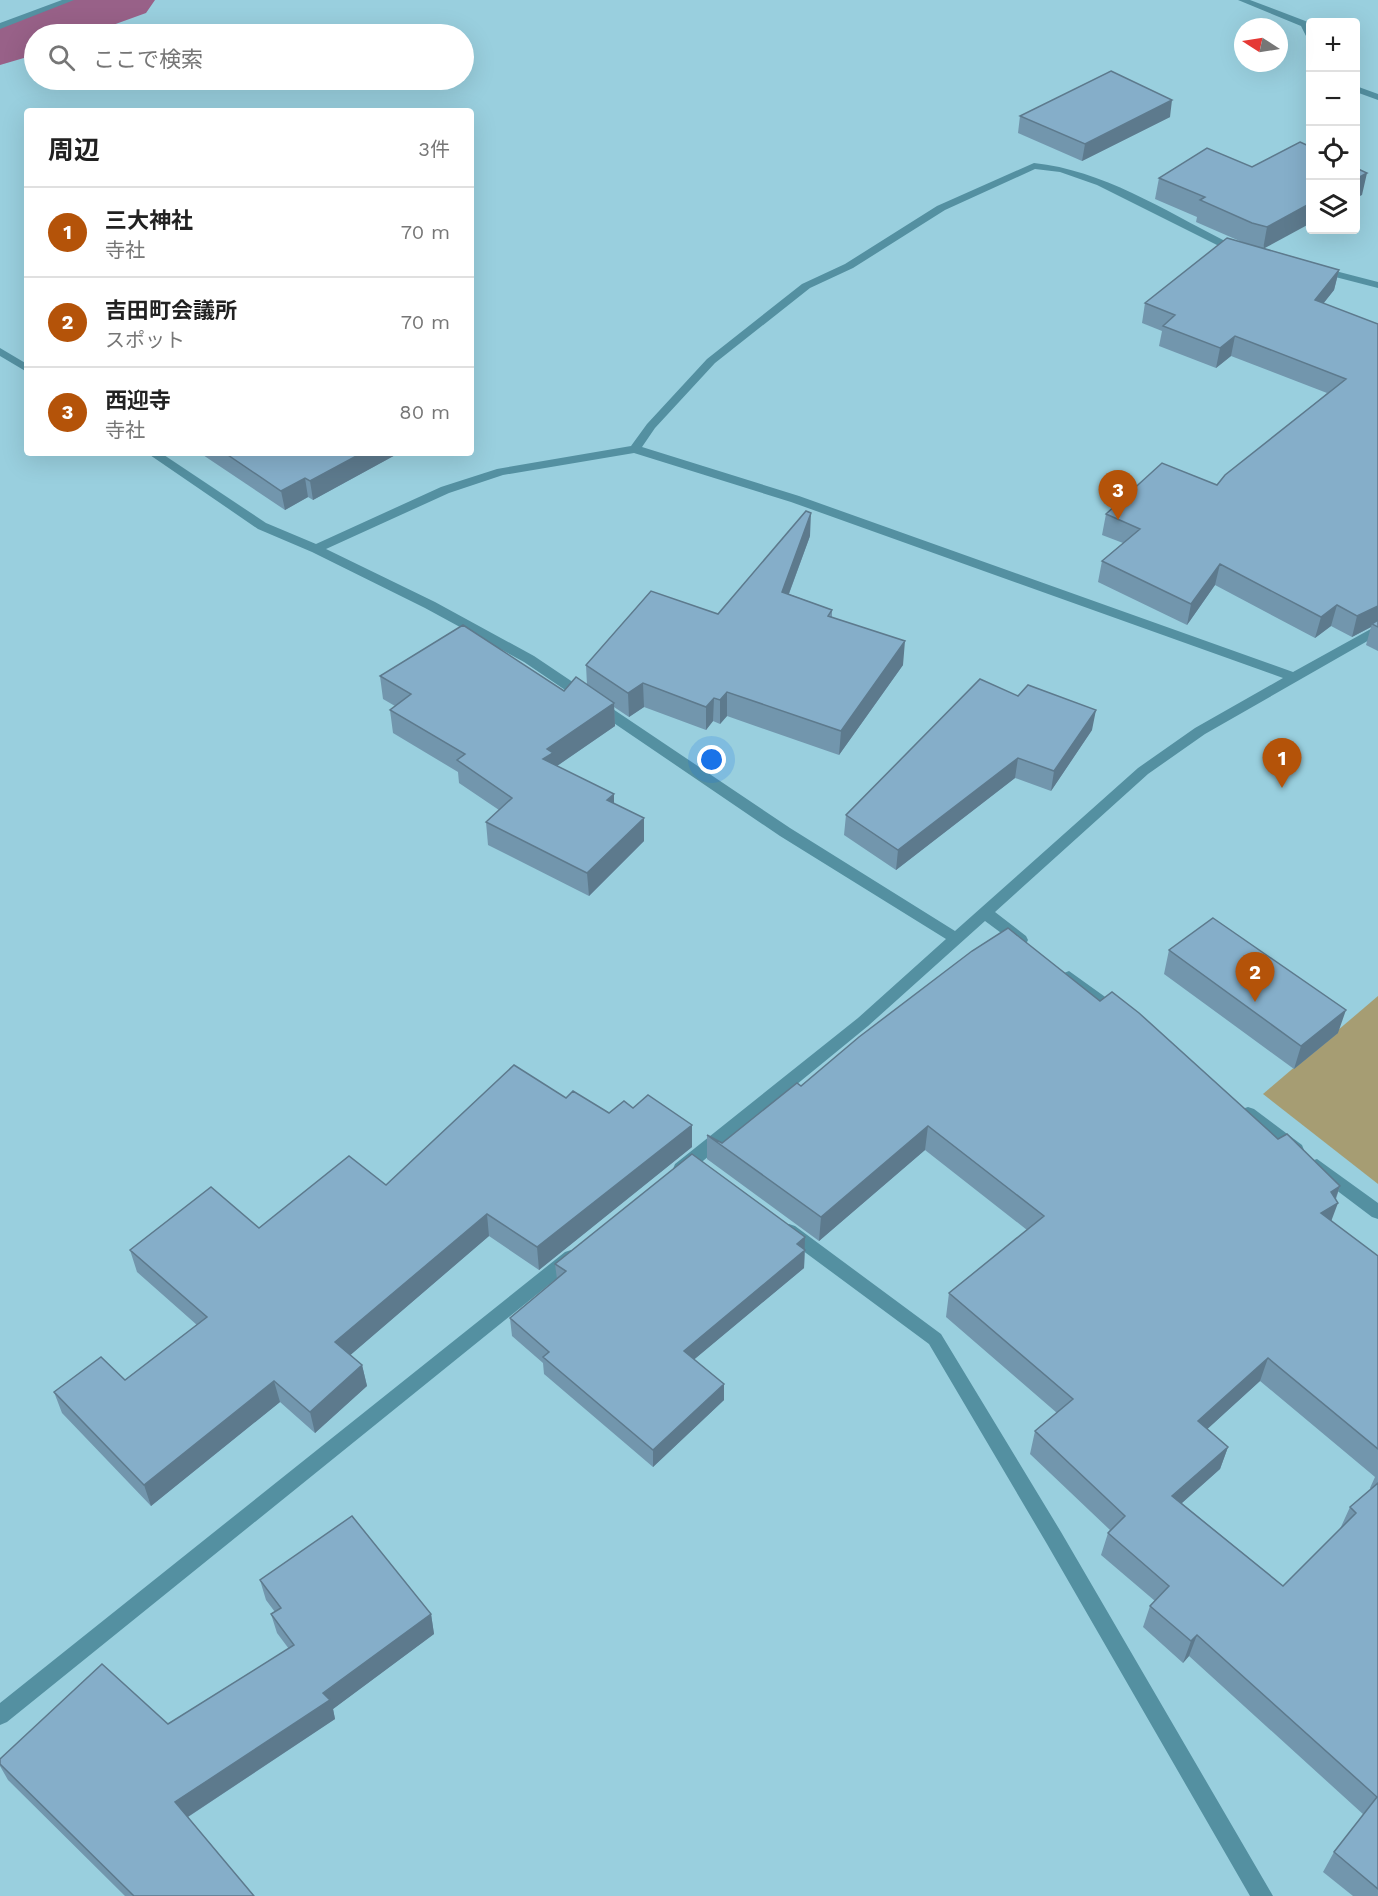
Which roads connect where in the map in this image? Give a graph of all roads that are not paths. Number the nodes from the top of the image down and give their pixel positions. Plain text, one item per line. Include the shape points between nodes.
1 (70, 0) edge
2 (1242, 0) edge
3 (0, 26) edge
4 (1306, 26) edge
5 (1360, 90) edge
6 (1378, 97) edge
7 (1252, 251) edge
8 (1306, 266) edge
9 (1378, 285) edge
10 (0, 351) edge
11 (24, 367) edge
12 (635, 449) junction
13 (157, 456) edge
14 (316, 549) junction
15 (1378, 629) edge
16 (1295, 677) junction
17 (986, 913) junction
18 (956, 938) junction
19 (1032, 949) edge
20 (1060, 970) edge
21 (1126, 1020) edge
22 (1238, 1106) edge
23 (692, 1160) junction
24 (711, 1173) edge
25 (664, 1182) edge
26 (1378, 1212) edge
27 (777, 1222) edge
28 (590, 1242) edge
29 (0, 1715) edge
30 (1262, 1896) edge

1 - 3 street
2 - 4 street
5 - 6 street
7 - 12 street via 1221,243 1101,183 1062,169 1034,166 941,208 849,266 806,286 711,361
8 - 9 street
10 - 11 street
12 - 14 street via 501,472 445,490
12 - 16 street via 795,499
13 - 14 street via 262,526
14 - 18 street via 529,659 785,832
15 - 16 street
16 - 17 street via 1200,730 1143,771
17 - 18 street
17 - 19 street
18 - 23 street via 863,1022
20 - 21 street
22 - 26 street
23 - 24 street
23 - 25 street
27 - 30 street via 935,1339
28 - 29 street

